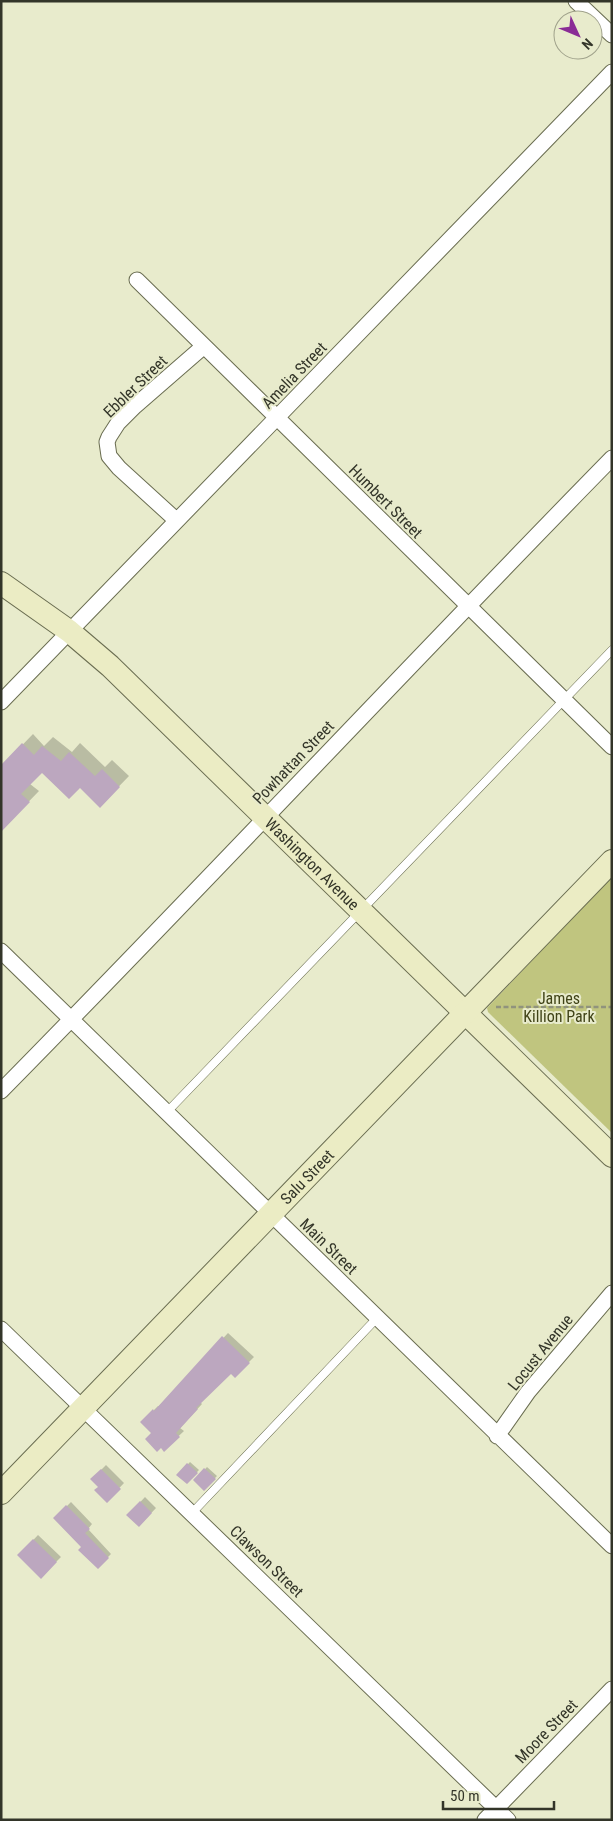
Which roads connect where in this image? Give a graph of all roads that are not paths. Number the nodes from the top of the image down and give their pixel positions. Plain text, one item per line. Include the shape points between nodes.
1 (576, 1) edge
2 (612, 35) edge
3 (612, 72) edge
4 (137, 280) dead end
5 (204, 346) junction
6 (277, 417) junction
7 (612, 458) edge
8 (176, 520) junction
9 (1, 584) edge
10 (467, 605) junction
11 (68, 631) junction
12 (612, 650) edge
13 (563, 699) junction
14 (1, 702) edge
15 (612, 747) edge
16 (264, 817) junction
17 (612, 861) edge
18 (360, 911) junction
19 (1, 950) edge
20 (464, 1013) junction
21 (72, 1019) junction
22 (1, 1091) edge
23 (166, 1112) junction
24 (612, 1156) edge
25 (271, 1214) junction
26 (612, 1293) edge
27 (377, 1318) junction
28 (1, 1328) edge
29 (84, 1408) junction
30 (497, 1436) junction
31 (1, 1493) edge
32 (192, 1513) junction
33 (612, 1546) edge
34 (612, 1689) edge
35 (496, 1808) junction
36 (485, 1820) edge
37 (508, 1820) edge

1 - 2 street
3 - 6 street, Amelia Street
4 - 5 street, Humbert Street
5 - 6 street, Humbert Street
5 - 8 street, Ebbler Street via 135,406 118,423 107,442 109,456 119,468
6 - 8 street, Amelia Street
6 - 10 street, Humbert Street
7 - 10 street, Powhattan Street
8 - 11 street, Amelia Street
9 - 11 street, Washington Avenue
10 - 13 street, Humbert Street
10 - 16 street, Powhattan Street
11 - 14 street, Amelia Street
11 - 16 street, Washington Avenue via 110,666
12 - 13 lane
13 - 15 street, Humbert Street
13 - 18 lane
16 - 18 street, Washington Avenue
16 - 21 street, Powhattan Street
17 - 20 street, Salu Street
18 - 20 street, Washington Avenue
18 - 23 lane
19 - 21 street, Main Street
20 - 24 street, Washington Avenue
20 - 25 street, Salu Street
21 - 22 street, Powhattan Street
21 - 23 street, Main Street
23 - 25 street, Main Street
25 - 27 street, Main Street
25 - 29 street, Salu Street
26 - 30 street, Locust Avenue via 528,1392
27 - 30 street, Main Street
27 - 32 lane
28 - 29 street, Clawson Street
29 - 31 street, Salu Street
29 - 32 street, Clawson Street
30 - 33 street, Main Street
32 - 35 street, Clawson Street
34 - 35 street, Moore Street
35 - 36 street, Moore Street
35 - 37 street, Clawson Street

